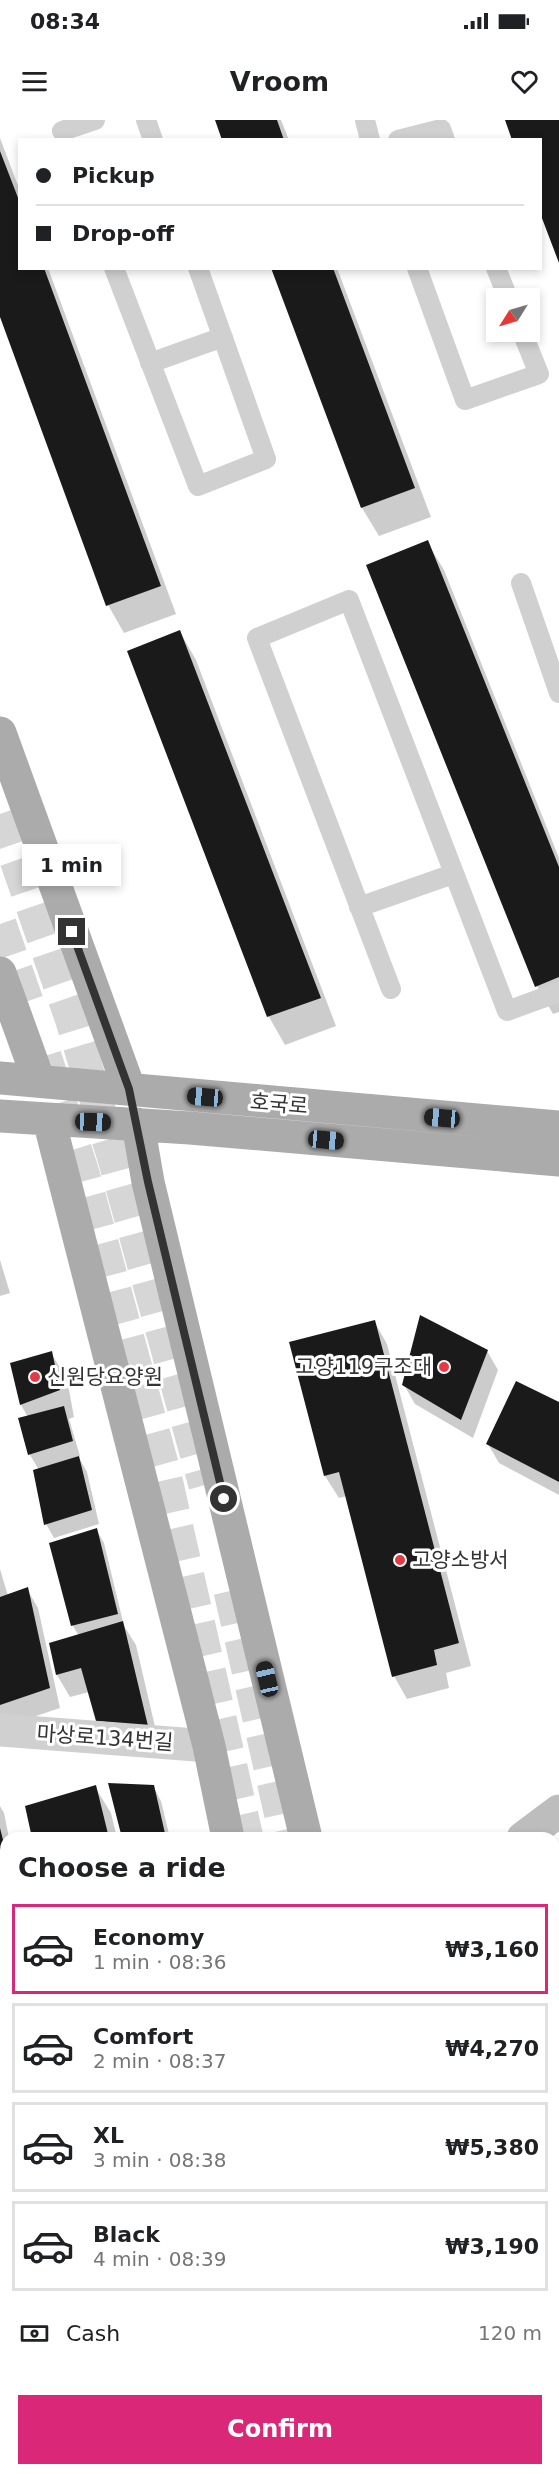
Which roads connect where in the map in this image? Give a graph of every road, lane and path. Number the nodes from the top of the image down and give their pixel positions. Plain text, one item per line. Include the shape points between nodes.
1 (95, 120) edge
2 (146, 120) edge
3 (365, 120) edge
4 (62, 130) edge
5 (152, 138) edge
6 (370, 138) edge
7 (406, 138) edge
8 (444, 138) edge
9 (115, 270) edge
10 (199, 270) edge
11 (418, 270) edge
12 (497, 270) edge
13 (504, 288) edge
14 (223, 337) junction
15 (526, 342) edge
16 (150, 363) junction
17 (521, 583) dead end
18 (559, 693) edge
19 (0, 733) edge
20 (453, 874) junction
21 (360, 908) junction
22 (0, 973) edge
23 (391, 989) dead end
24 (559, 992) edge
25 (0, 1078) edge
26 (39, 1081) junction
27 (129, 1089) junction
28 (372, 1112) junction
29 (0, 1116) edge
30 (49, 1120) junction
31 (138, 1124) junction
32 (559, 1127) edge
33 (326, 1140) junction
34 (559, 1160) edge
35 (0, 1730) edge
36 (209, 1746) junction
37 (556, 1821) edge
38 (227, 1832) edge
39 (305, 1832) edge
40 (535, 1832) edge

1 - 4 lane
2 - 5 lane
3 - 6 lane
7 - 8 lane via 441,129
9 - 16 lane
10 - 14 lane
11 - 15 lane via 465,400 539,374
12 - 13 lane
14 - 16 lane
14 - 16 lane via 266,459 198,486
17 - 18 lane
19 - 27 main road
20 - 21 lane
20 - 21 lane via 349,600 257,638
20 - 24 lane via 507,1011
21 - 23 lane
22 - 26 main road
25 - 26 main road, 호국로
26 - 27 main road, 호국로
26 - 30 street
27 - 28 main road, 호국로
27 - 31 street
28 - 32 main road, 호국로
28 - 33 main road via 353,1119 320,1121 317,1130
29 - 30 main road, 호국로
30 - 31 main road, 호국로
30 - 36 main road
31 - 33 main road, 호국로
31 - 39 main road via 150,1194
33 - 34 main road, 호국로
35 - 36 street, 마상로134번길
36 - 38 main road
37 - 40 street

